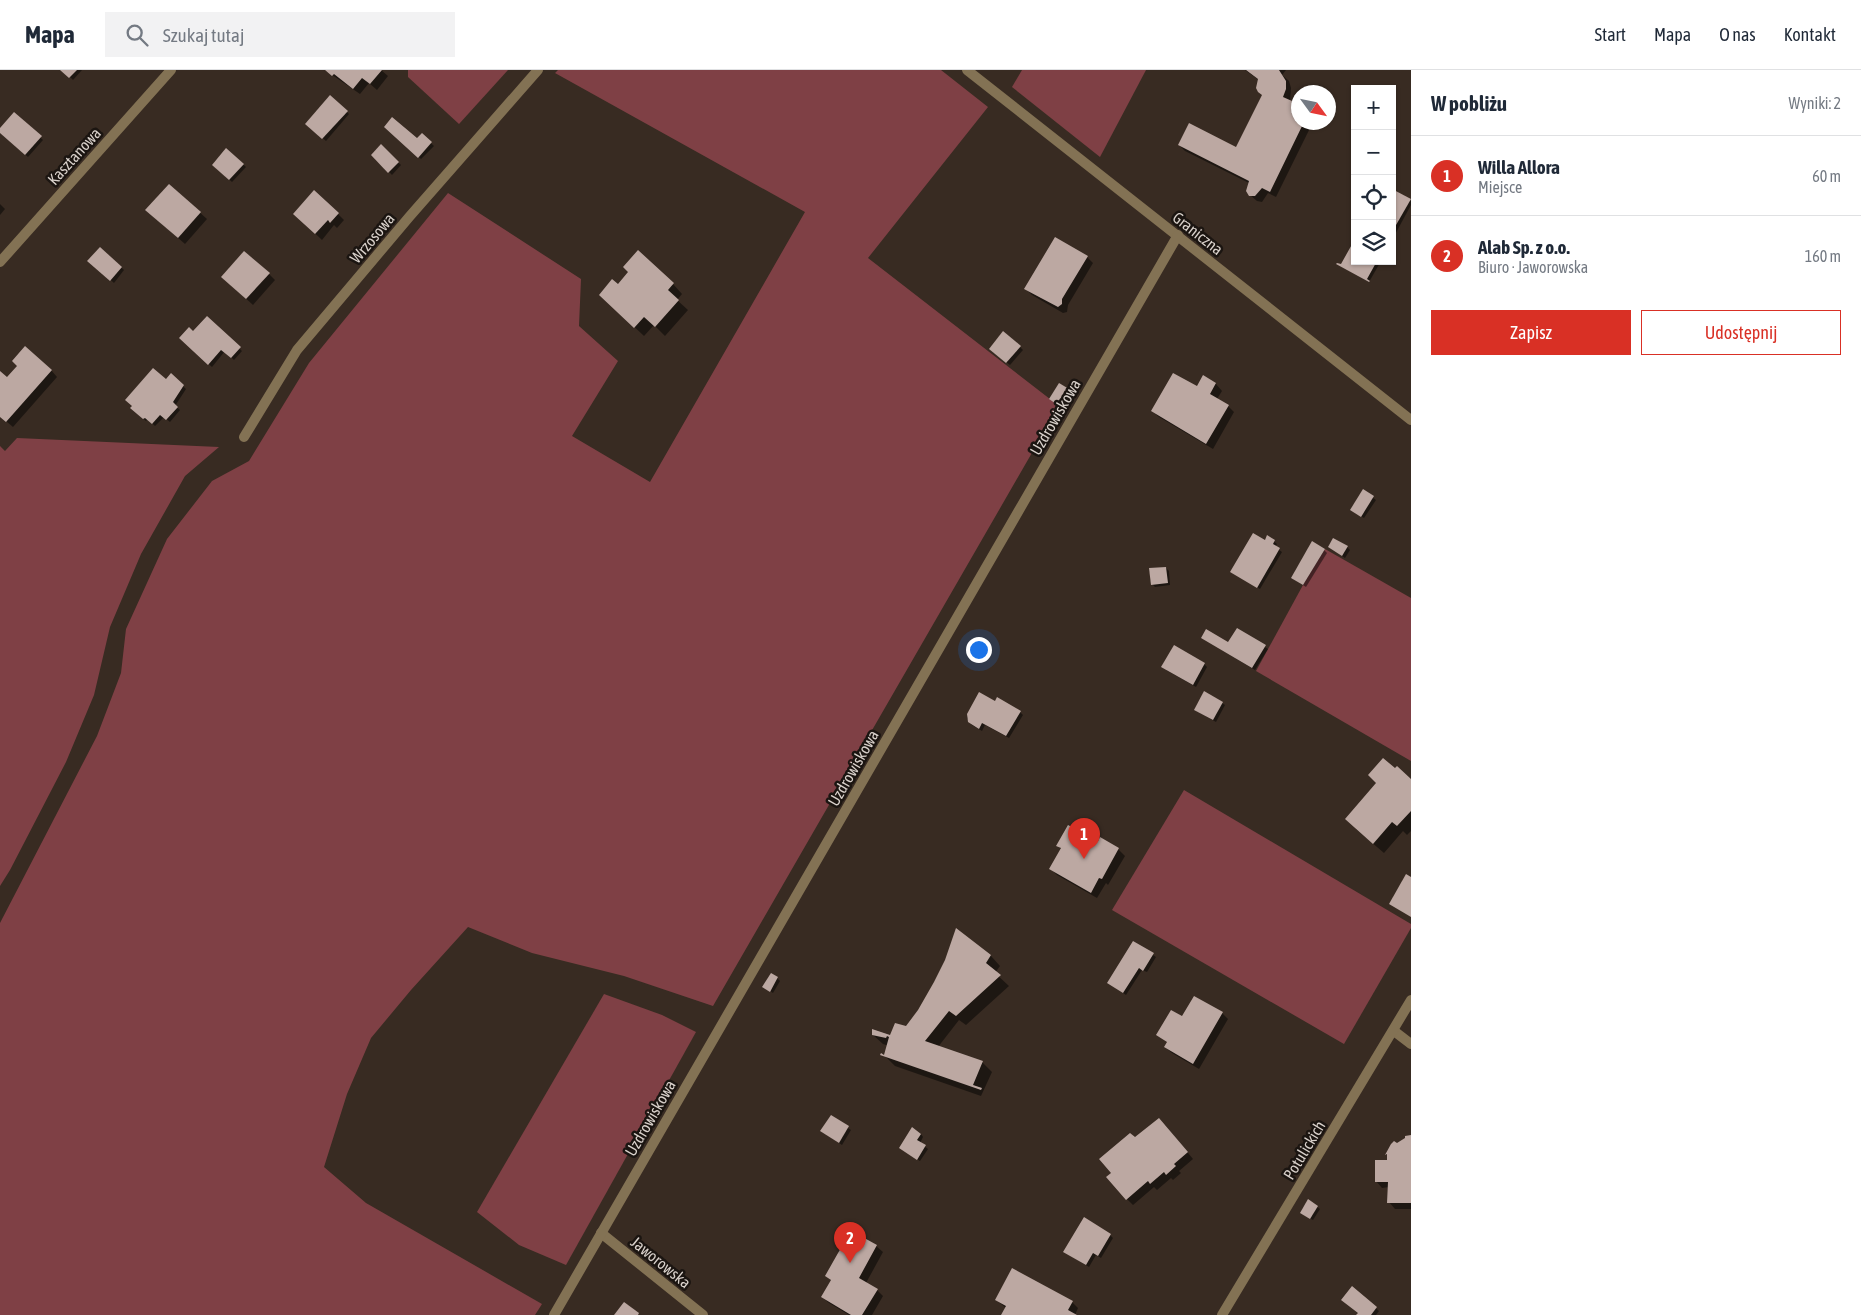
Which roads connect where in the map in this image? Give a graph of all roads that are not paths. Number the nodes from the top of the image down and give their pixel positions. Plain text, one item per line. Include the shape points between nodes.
1 (171, 70) edge
2 (538, 70) edge
3 (967, 70) edge
4 (1178, 235) junction
5 (0, 262) edge
6 (1411, 420) edge
7 (244, 437) dead end
8 (1411, 1000) edge
9 (1394, 1030) junction
10 (1411, 1044) edge
11 (601, 1233) junction
12 (554, 1315) edge
13 (703, 1315) edge
14 (1222, 1315) edge

1 - 5 street, Kasztanowa
2 - 7 street, Wrzosowa via 297,350
3 - 4 street, Graniczna
4 - 6 street, Graniczna
4 - 11 street, Uzdrowiskowa
8 - 9 street, Potulickich
9 - 10 street
9 - 14 street, Potulickich
11 - 12 street, Uzdrowiskowa
11 - 13 street, Jaworowska

